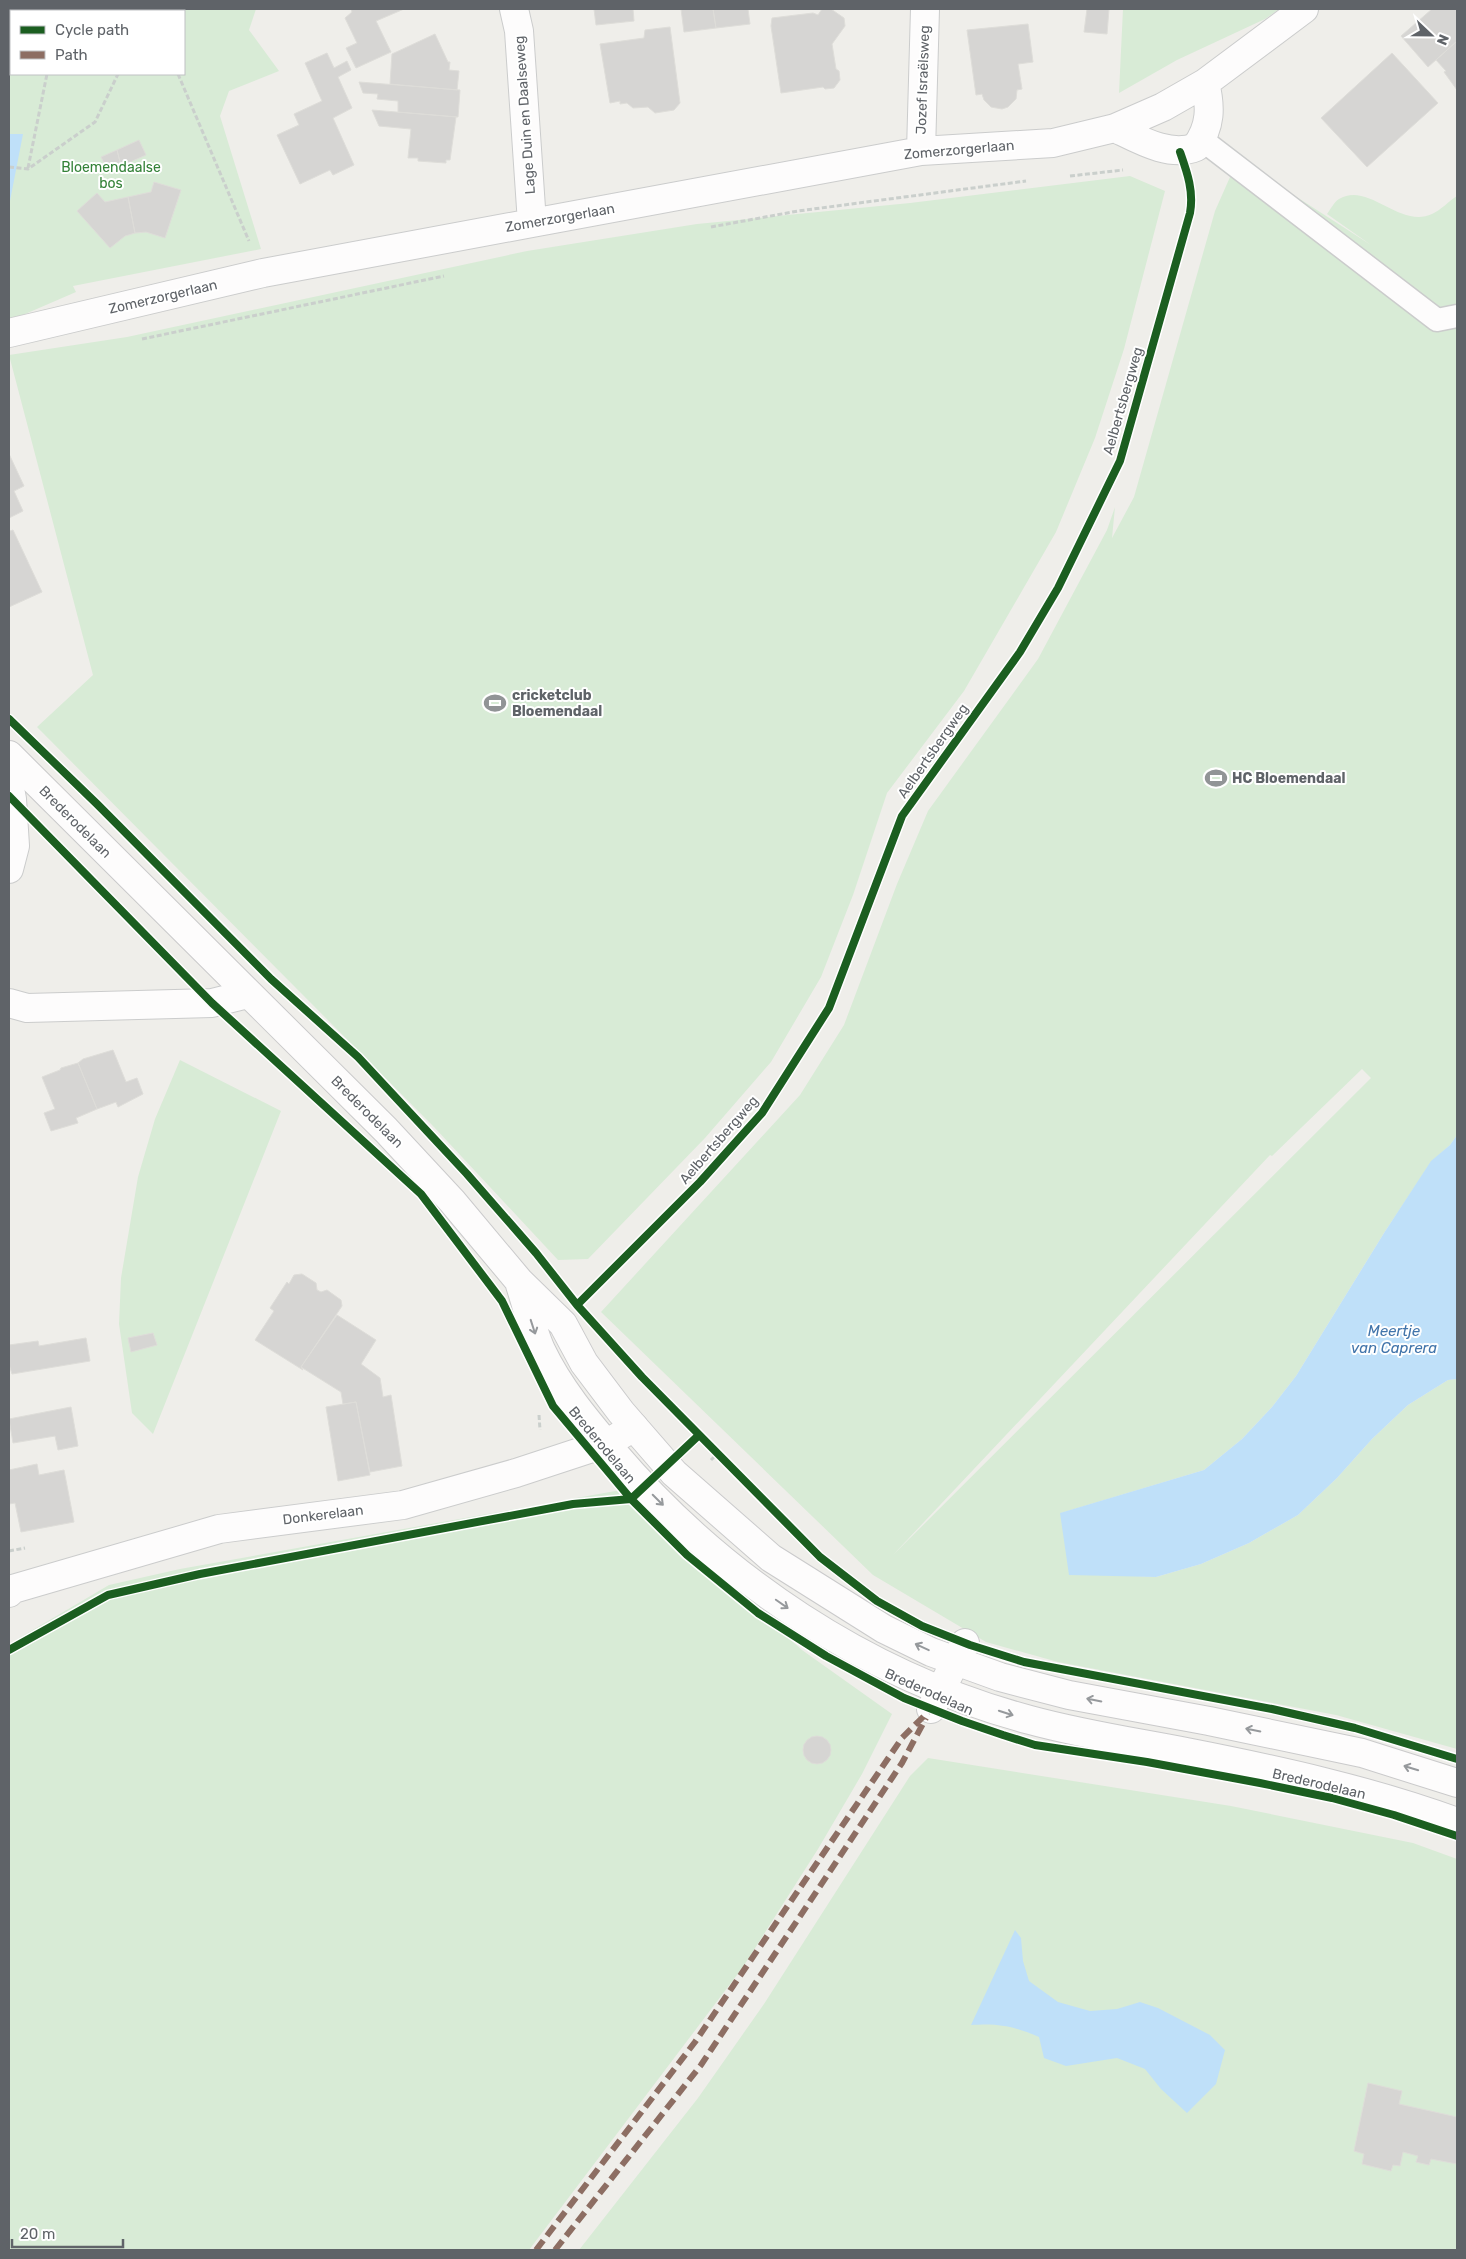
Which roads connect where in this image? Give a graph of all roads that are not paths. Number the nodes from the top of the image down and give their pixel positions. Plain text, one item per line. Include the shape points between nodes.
1 (514, 9) edge
2 (925, 9) edge
3 (1304, 9) edge
4 (1205, 83) junction
5 (1114, 128) junction
6 (1201, 140) junction
7 (921, 151) junction
8 (532, 223) junction
9 (1457, 316) edge
10 (9, 333) edge
11 (9, 755) edge
12 (9, 784) edge
13 (9, 870) edge
14 (248, 994) junction
15 (9, 1003) edge
16 (519, 1281) junction
17 (634, 1427) junction
18 (606, 1444) junction
19 (9, 1593) edge
20 (960, 1652) junction
21 (936, 1700) junction
22 (1457, 1783) edge
23 (1457, 1822) edge

1 - 8 street, Lage Duin en Daalseweg via 519,31
2 - 7 street, Jozef Israëlsweg
3 - 4 street, Zomerzorgerlaan
4 - 5 street, Zomerzorgerlaan via 1163,107
4 - 6 street via 1210,110
5 - 6 street via 1180,152 1196,147
5 - 7 street, Zomerzorgerlaan via 1053,143
6 - 9 lane via 1437,320
7 - 8 street, Zomerzorgerlaan
8 - 10 street, Zomerzorgerlaan via 263,273
11 - 14 street, Brederodelaan
12 - 13 street via 15,846
14 - 15 street via 212,1003 26,1008
14 - 16 street, Brederodelaan via 393,1137
16 - 17 street, Brederodelaan via 563,1324 584,1363
16 -> 18 street, Brederodelaan via 541,1350 573,1405
17 - 18 street, Donkerelaan
20 -> 17 street, Brederodelaan via 931,1652 884,1630 771,1558 674,1473
18 - 19 street, Donkerelaan via 403,1505 219,1529 13,1589
18 -> 21 street, Brederodelaan via 688,1530 745,1577 818,1629 893,1670
20 - 21 street
22 -> 20 street, Brederodelaan via 1344,1749 1068,1695 1000,1677
21 -> 23 street, Brederodelaan via 1331,1783 1409,1804

